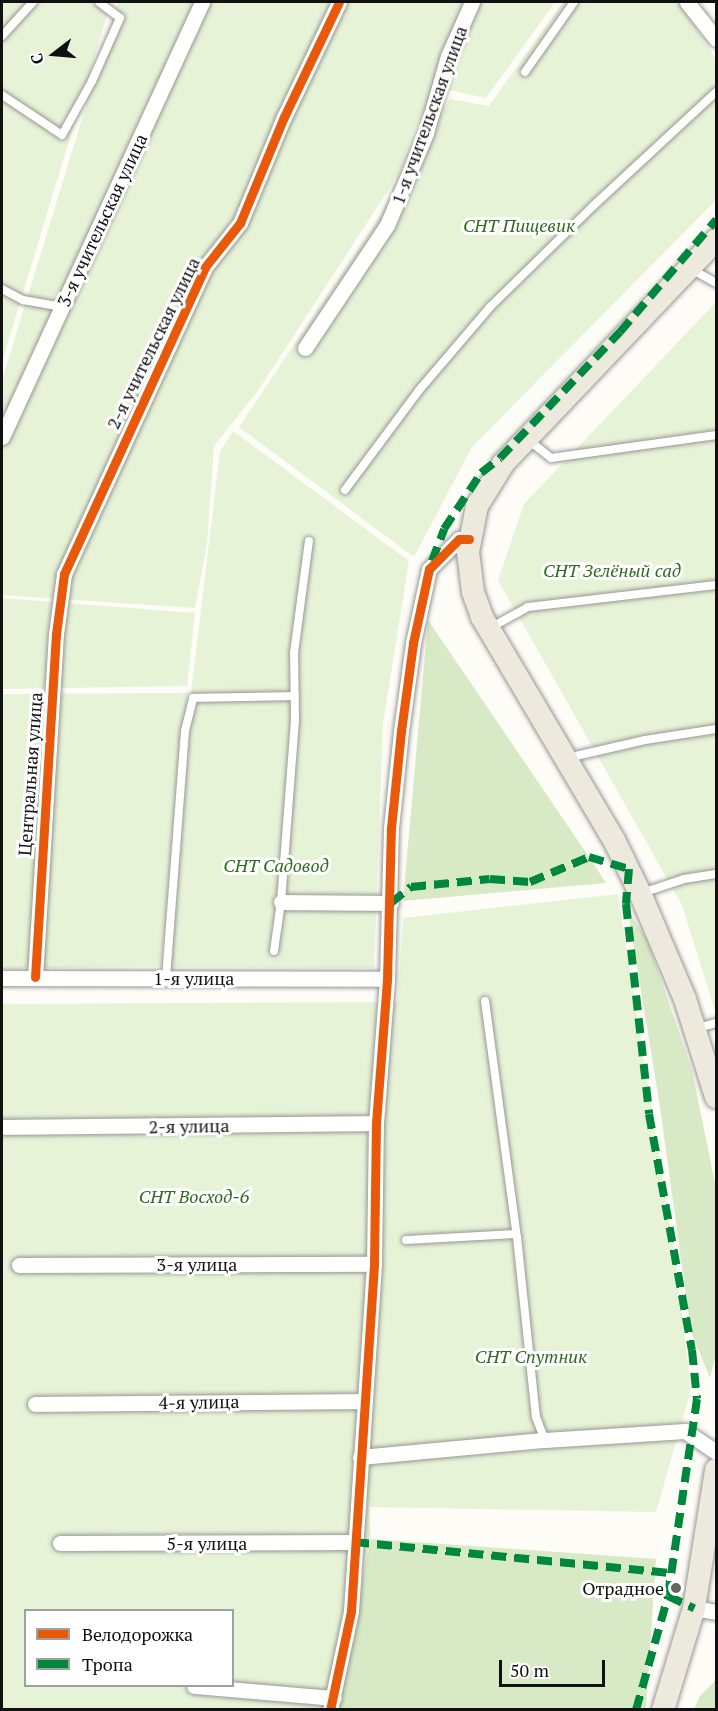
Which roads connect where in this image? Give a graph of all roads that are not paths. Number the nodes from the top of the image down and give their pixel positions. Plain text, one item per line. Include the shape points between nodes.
1 (33, 2) edge
2 (99, 2) edge
3 (202, 2) edge
4 (339, 2) edge
5 (472, 2) edge
6 (574, 2) edge
7 (687, 2) edge
8 (2, 36) edge
9 (717, 39) edge
10 (525, 72) dead end
11 (717, 92) edge
12 (2, 95) edge
13 (717, 240) edge
14 (690, 268) junction
15 (717, 283) edge
16 (2, 289) edge
17 (62, 307) junction
18 (305, 348) dead end
19 (717, 435) edge
20 (2, 437) edge
21 (526, 438) junction
22 (345, 490) dead end
23 (469, 539) junction
24 (309, 541) dead end
25 (64, 574) joint
26 (717, 585) edge
27 (489, 628) junction
28 (295, 696) junction
29 (717, 729) edge
30 (566, 758) junction
31 (717, 874) edge
32 (640, 893) junction
33 (281, 902) junction
34 (391, 903) junction
35 (274, 951) dead end
36 (35, 977) junction
37 (2, 978) edge
38 (165, 978) junction
39 (387, 979) junction
40 (485, 1001) dead end
41 (706, 1026) edge
42 (717, 1097) edge
43 (376, 1123) junction
44 (2, 1127) edge
45 (516, 1234) junction
46 (406, 1240) dead end
47 (375, 1264) junction
48 (19, 1265) dead end
49 (363, 1401) junction
50 (35, 1404) dead end
51 (545, 1440) junction
52 (717, 1452) edge
53 (360, 1457) junction
54 (717, 1470) edge
55 (354, 1542) junction
56 (60, 1543) dead end
57 (706, 1610) edge
58 (202, 1687) edge
59 (332, 1704) edge
60 (663, 1710) edge

1 - 8 lane
2 - 12 lane via 120,18 62,135
3 - 17 street, 3-я учительская улица
4 - 25 street, 2-я учительская улица via 284,117 240,224 205,267
5 - 18 street, 1-я учительская улица via 448,56 426,133 387,225
6 - 10 lane
7 - 9 street
11 - 22 lane via 490,307 420,389
13 - 14 main road
14 - 15 lane
14 - 21 main road
16 - 17 lane via 23,300
17 - 20 street, 3-я учительская улица
19 - 21 lane via 551,458
21 - 23 main road via 484,491
23 - 27 main road via 470,579
23 - 34 street via 459,539 429,569 401,731 392,818
24 - 28 lane via 294,653
25 - 36 street, Центральная улица via 56,634
26 - 27 lane via 528,607
27 - 30 main road
28 - 33 lane
28 - 38 lane via 193,698 185,731
29 - 30 lane
30 - 32 main road via 615,840
31 - 32 lane via 684,879
32 - 41 main road via 686,999
33 - 34 street
33 - 35 lane
34 - 39 street
36 - 37 street, 1-я улица
36 - 38 street, 1-я улица
38 - 39 street, 1-я улица
39 - 43 street
40 - 45 lane
41 - 42 main road
43 - 44 street, 2-я улица
43 - 47 street
45 - 46 lane
45 - 51 lane via 536,1417
47 - 48 street, 3-я улица
47 - 49 street
49 - 50 street, 4-я улица
49 - 53 street
51 - 52 street via 685,1431
51 - 53 street
53 - 55 street
54 - 57 main road
55 - 56 street, 5-я улица
55 - 59 street via 351,1611
57 - 60 main road
58 - 59 street

